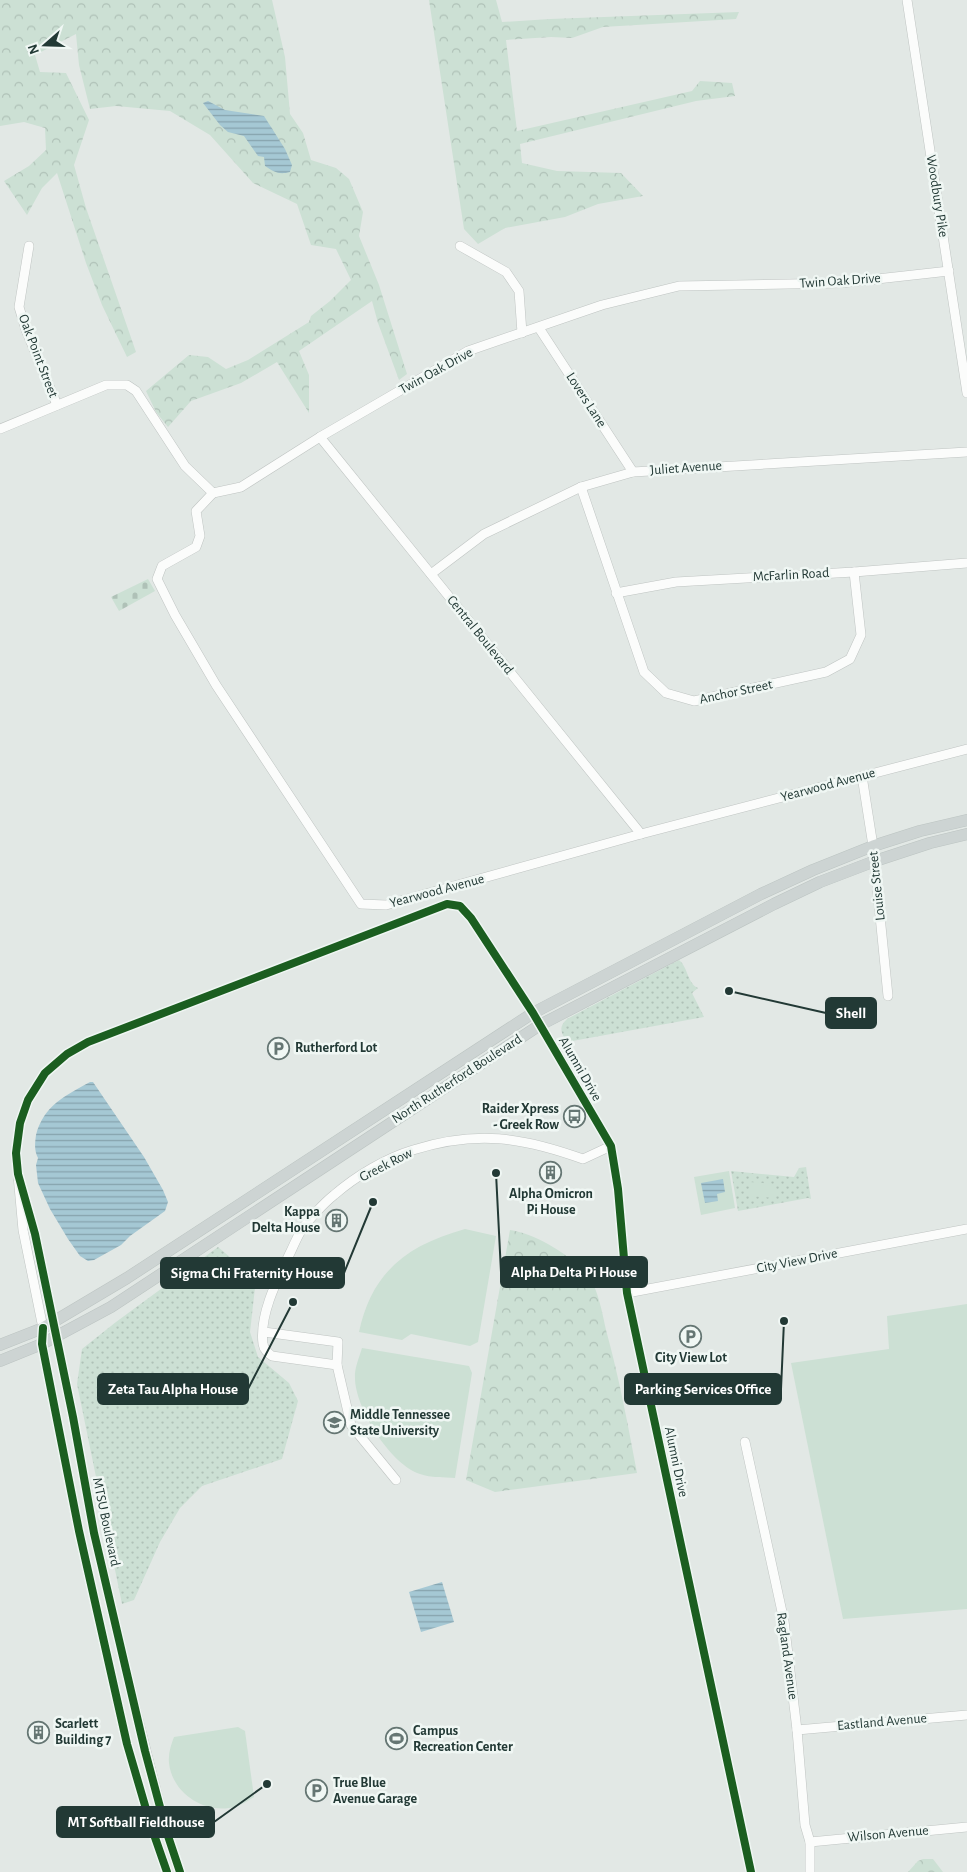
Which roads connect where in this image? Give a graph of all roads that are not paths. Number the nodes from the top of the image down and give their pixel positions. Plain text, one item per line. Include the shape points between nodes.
1 (907, 0) edge
2 (29, 246) dead end
3 (460, 246) dead end
4 (949, 271) junction
5 (539, 328) junction
6 (522, 333) junction
7 (967, 393) edge
8 (57, 405) junction
9 (0, 429) edge
10 (320, 437) junction
11 (967, 452) edge
12 (633, 472) junction
13 (581, 487) junction
14 (213, 493) junction
15 (967, 563) edge
16 (854, 572) junction
17 (431, 574) junction
18 (616, 593) junction
19 (967, 749) edge
20 (862, 776) junction
21 (967, 820) edge
22 (641, 834) junction
23 (967, 834) edge
24 (873, 846) junction
25 (875, 861) junction
26 (888, 996) dead end
27 (533, 1013) junction
28 (540, 1025) junction
29 (611, 1146) junction
30 (18, 1174) junction
31 (967, 1229) edge
32 (627, 1293) junction
33 (54, 1322) junction
34 (43, 1328) junction
35 (264, 1332) junction
36 (57, 1336) junction
37 (42, 1344) junction
38 (0, 1345) edge
39 (0, 1361) edge
40 (337, 1364) junction
41 (745, 1442) dead end
42 (396, 1480) dead end
43 (967, 1715) edge
44 (797, 1730) junction
45 (967, 1827) edge
46 (810, 1842) junction
47 (168, 1872) edge
48 (180, 1872) edge
49 (751, 1872) edge
50 (810, 1872) edge

1 - 4 street, Woodbury Pike
2 - 8 street, Oak Point Street via 20,307 26,330
3 - 6 street via 506,272 520,291
4 - 5 street, Twin Oak Drive via 841,283 679,286 602,305
4 - 7 street, Woodbury Pike
5 - 6 street, Twin Oak Drive
5 - 12 street, Lovers Lane
6 - 10 street, Twin Oak Drive via 468,351
8 - 9 street
8 - 14 street via 106,385 127,385 136,391 185,466
10 - 14 street, Twin Oak Drive via 241,487
10 - 17 street, Central Boulevard
11 - 12 street, Juliet Avenue
12 - 13 street, Juliet Avenue
13 - 17 street, Juliet Avenue via 484,534
13 - 18 street, Anchor Street
14 - 22 street, Yearwood Avenue via 196,511 200,536 196,547 162,566 157,580 216,685 360,904 386,905
15 - 16 street, McFarlin Road
16 - 18 street, McFarlin Road via 676,582
16 - 18 street, Anchor Street via 861,635 850,659 826,672 694,701 666,694 644,672
17 - 22 street, Central Boulevard
19 - 20 street, Yearwood Avenue
20 - 22 street, Yearwood Avenue
20 - 24 street, Louise Street
21 - 24 main road, North Rutherford Boulevard
23 - 25 main road, North Rutherford Boulevard
24 - 25 street, Louise Street
24 - 27 main road, North Rutherford Boulevard via 761,894
25 - 26 street, Louise Street
25 - 28 main road, North Rutherford Boulevard via 781,900
27 - 28 street, Alumni Drive
27 - 30 street, Alumni Drive via 471,918 460,906 448,904 88,1042 67,1054 46,1073 28,1100 20,1123 16,1153
27 - 33 main road, North Rutherford Boulevard via 135,1273
28 - 29 street, Alumni Drive
28 - 36 main road, North Rutherford Boulevard via 111,1307
29 - 32 street, Alumni Drive
29 - 35 street, Greek Row via 583,1159 548,1146 503,1138 459,1138 412,1150 372,1169 334,1195 301,1230 278,1277 264,1320
30 - 33 street, MTSU Boulevard
30 - 34 street, MTSU Boulevard via 23,1230
31 - 32 street, City View Drive
32 - 49 street, Alumni Drive
33 - 34 main road, North Rutherford Boulevard
33 - 36 street, MTSU Boulevard
34 - 37 street, MTSU Boulevard
34 - 38 main road, North Rutherford Boulevard
35 - 40 street, Greek Row via 264,1349 272,1356
35 - 40 street via 338,1342
36 - 37 main road, North Rutherford Boulevard
36 - 48 street, MTSU Boulevard via 94,1533 147,1761
37 - 39 main road, North Rutherford Boulevard
37 - 47 street, MTSU Boulevard via 127,1744
40 - 42 street via 352,1426
41 - 44 street, Ragland Avenue via 784,1621
43 - 44 street, Eastland Avenue
44 - 46 street, Ragland Avenue via 805,1825
45 - 46 street, Wilson Avenue
46 - 50 street, Ragland Avenue

